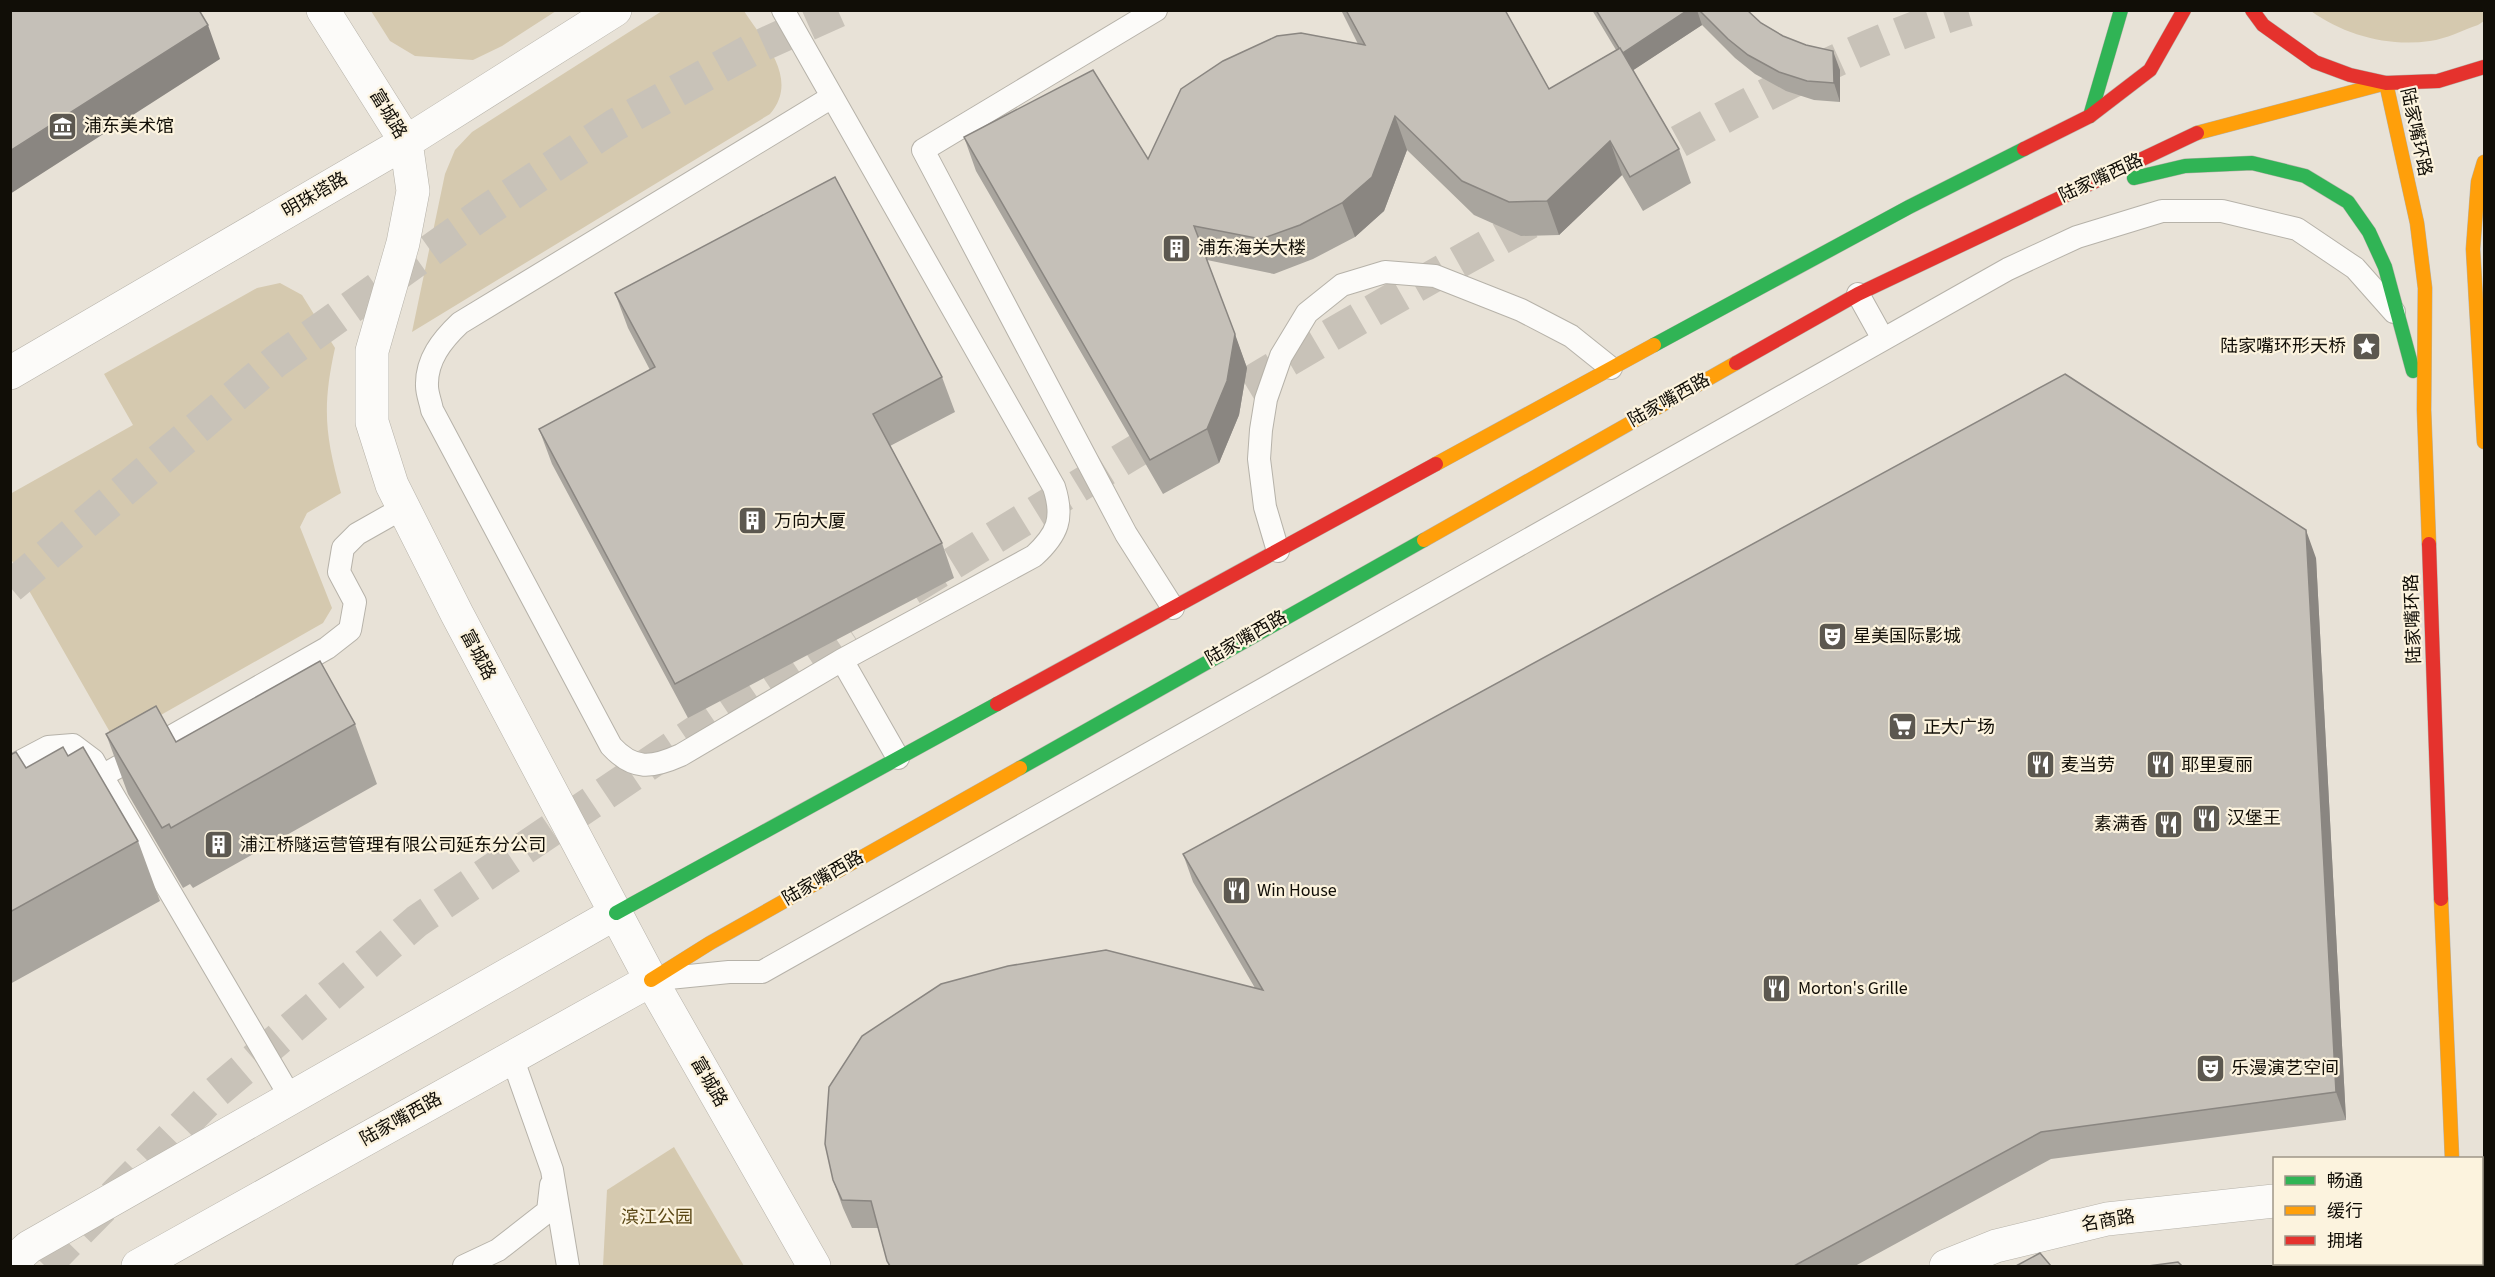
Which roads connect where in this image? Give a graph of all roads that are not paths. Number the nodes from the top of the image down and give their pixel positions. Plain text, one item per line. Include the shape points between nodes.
1 (323, 10) edge
2 (615, 10) edge
3 (783, 10) edge
4 (1156, 10) edge
5 (2121, 10) edge
6 (2184, 10) edge
7 (2252, 10) edge
8 (2484, 67) edge
9 (2386, 82) junction
10 (832, 97) junction
11 (2090, 116) junction
12 (406, 142) junction
13 (2484, 162) edge
14 (2059, 197) junction
15 (1858, 294) junction
16 (2399, 318) junction
17 (1883, 339) junction
18 (2484, 350) edge
19 (1611, 368) junction
20 (2480, 368) junction
21 (10, 373) edge
22 (2424, 410) junction
23 (2484, 442) edge
24 (404, 508) junction
25 (1278, 551) junction
26 (1173, 608) junction
27 (842, 660) junction
28 (898, 758) junction
29 (10, 767) edge
30 (102, 776) junction
31 (616, 913) junction
32 (651, 980) junction
33 (512, 1057) junction
34 (291, 1098) junction
35 (2452, 1157) edge
36 (552, 1170) junction
37 (2273, 1202) edge
38 (10, 1264) edge
39 (138, 1266) edge
40 (464, 1266) edge
41 (568, 1266) edge
42 (814, 1266) edge
43 (1946, 1266) edge

1 - 12 street, 富城路
2 - 12 street, 明珠塔路
3 - 10 lane
4 - 26 lane via 923,150 1126,534
5 - 11 street
6 - 11 street via 2150,70
7 - 9 street via 2263,25 2315,62 2349,75
8 - 9 street via 2438,81
9 - 14 street, 陆家嘴西路 via 2198,132
9 - 22 street, 陆家嘴环路 via 2417,223 2425,288
10 - 27 lane via 1054,487 1060,506 1058,524 1048,543 1034,556
10 - 27 lane via 460,323 441,341 431,363 427,386 432,410 612,746 623,758 642,765 662,763 681,755
11 - 19 street via 1909,207
12 - 21 street, 明珠塔路
12 - 24 street, 富城路 via 412,191 403,243 372,351 372,422 392,485
13 - 20 street via 2478,182 2473,249
14 - 15 street, 陆家嘴西路
14 - 16 street via 2185,166 2252,163 2305,176 2348,202 2369,232 2385,267
15 - 17 lane
15 - 32 street, 陆家嘴西路 via 1232,646
16 - 17 lane via 2355,268 2297,229 2222,211 2162,211 2077,237 2008,268
16 - 22 street
17 - 32 lane via 762,972
18 - 20 street
19 - 25 street
19 - 25 lane via 1571,336 1521,310 1435,276 1385,272 1342,285 1307,313 1281,356 1266,399 1259,459 1265,507
20 - 23 street
22 - 35 street, 陆家嘴环路
24 - 30 lane via 357,534 343,548 339,572 356,602 350,630 327,648
24 - 31 street, 富城路
25 - 26 street
26 - 28 street
27 - 28 lane
28 - 31 street
29 - 30 lane via 48,747 73,745 93,760
30 - 34 lane
31 - 32 street, 富城路
31 - 34 street
32 - 33 street, 陆家嘴西路
32 - 42 street, 富城路
33 - 36 lane
33 - 39 street, 陆家嘴西路
34 - 38 street via 29,1248
36 - 40 lane via 548,1211 498,1250
36 - 41 lane
37 - 43 street, 名商路 via 2107,1219 1996,1246

